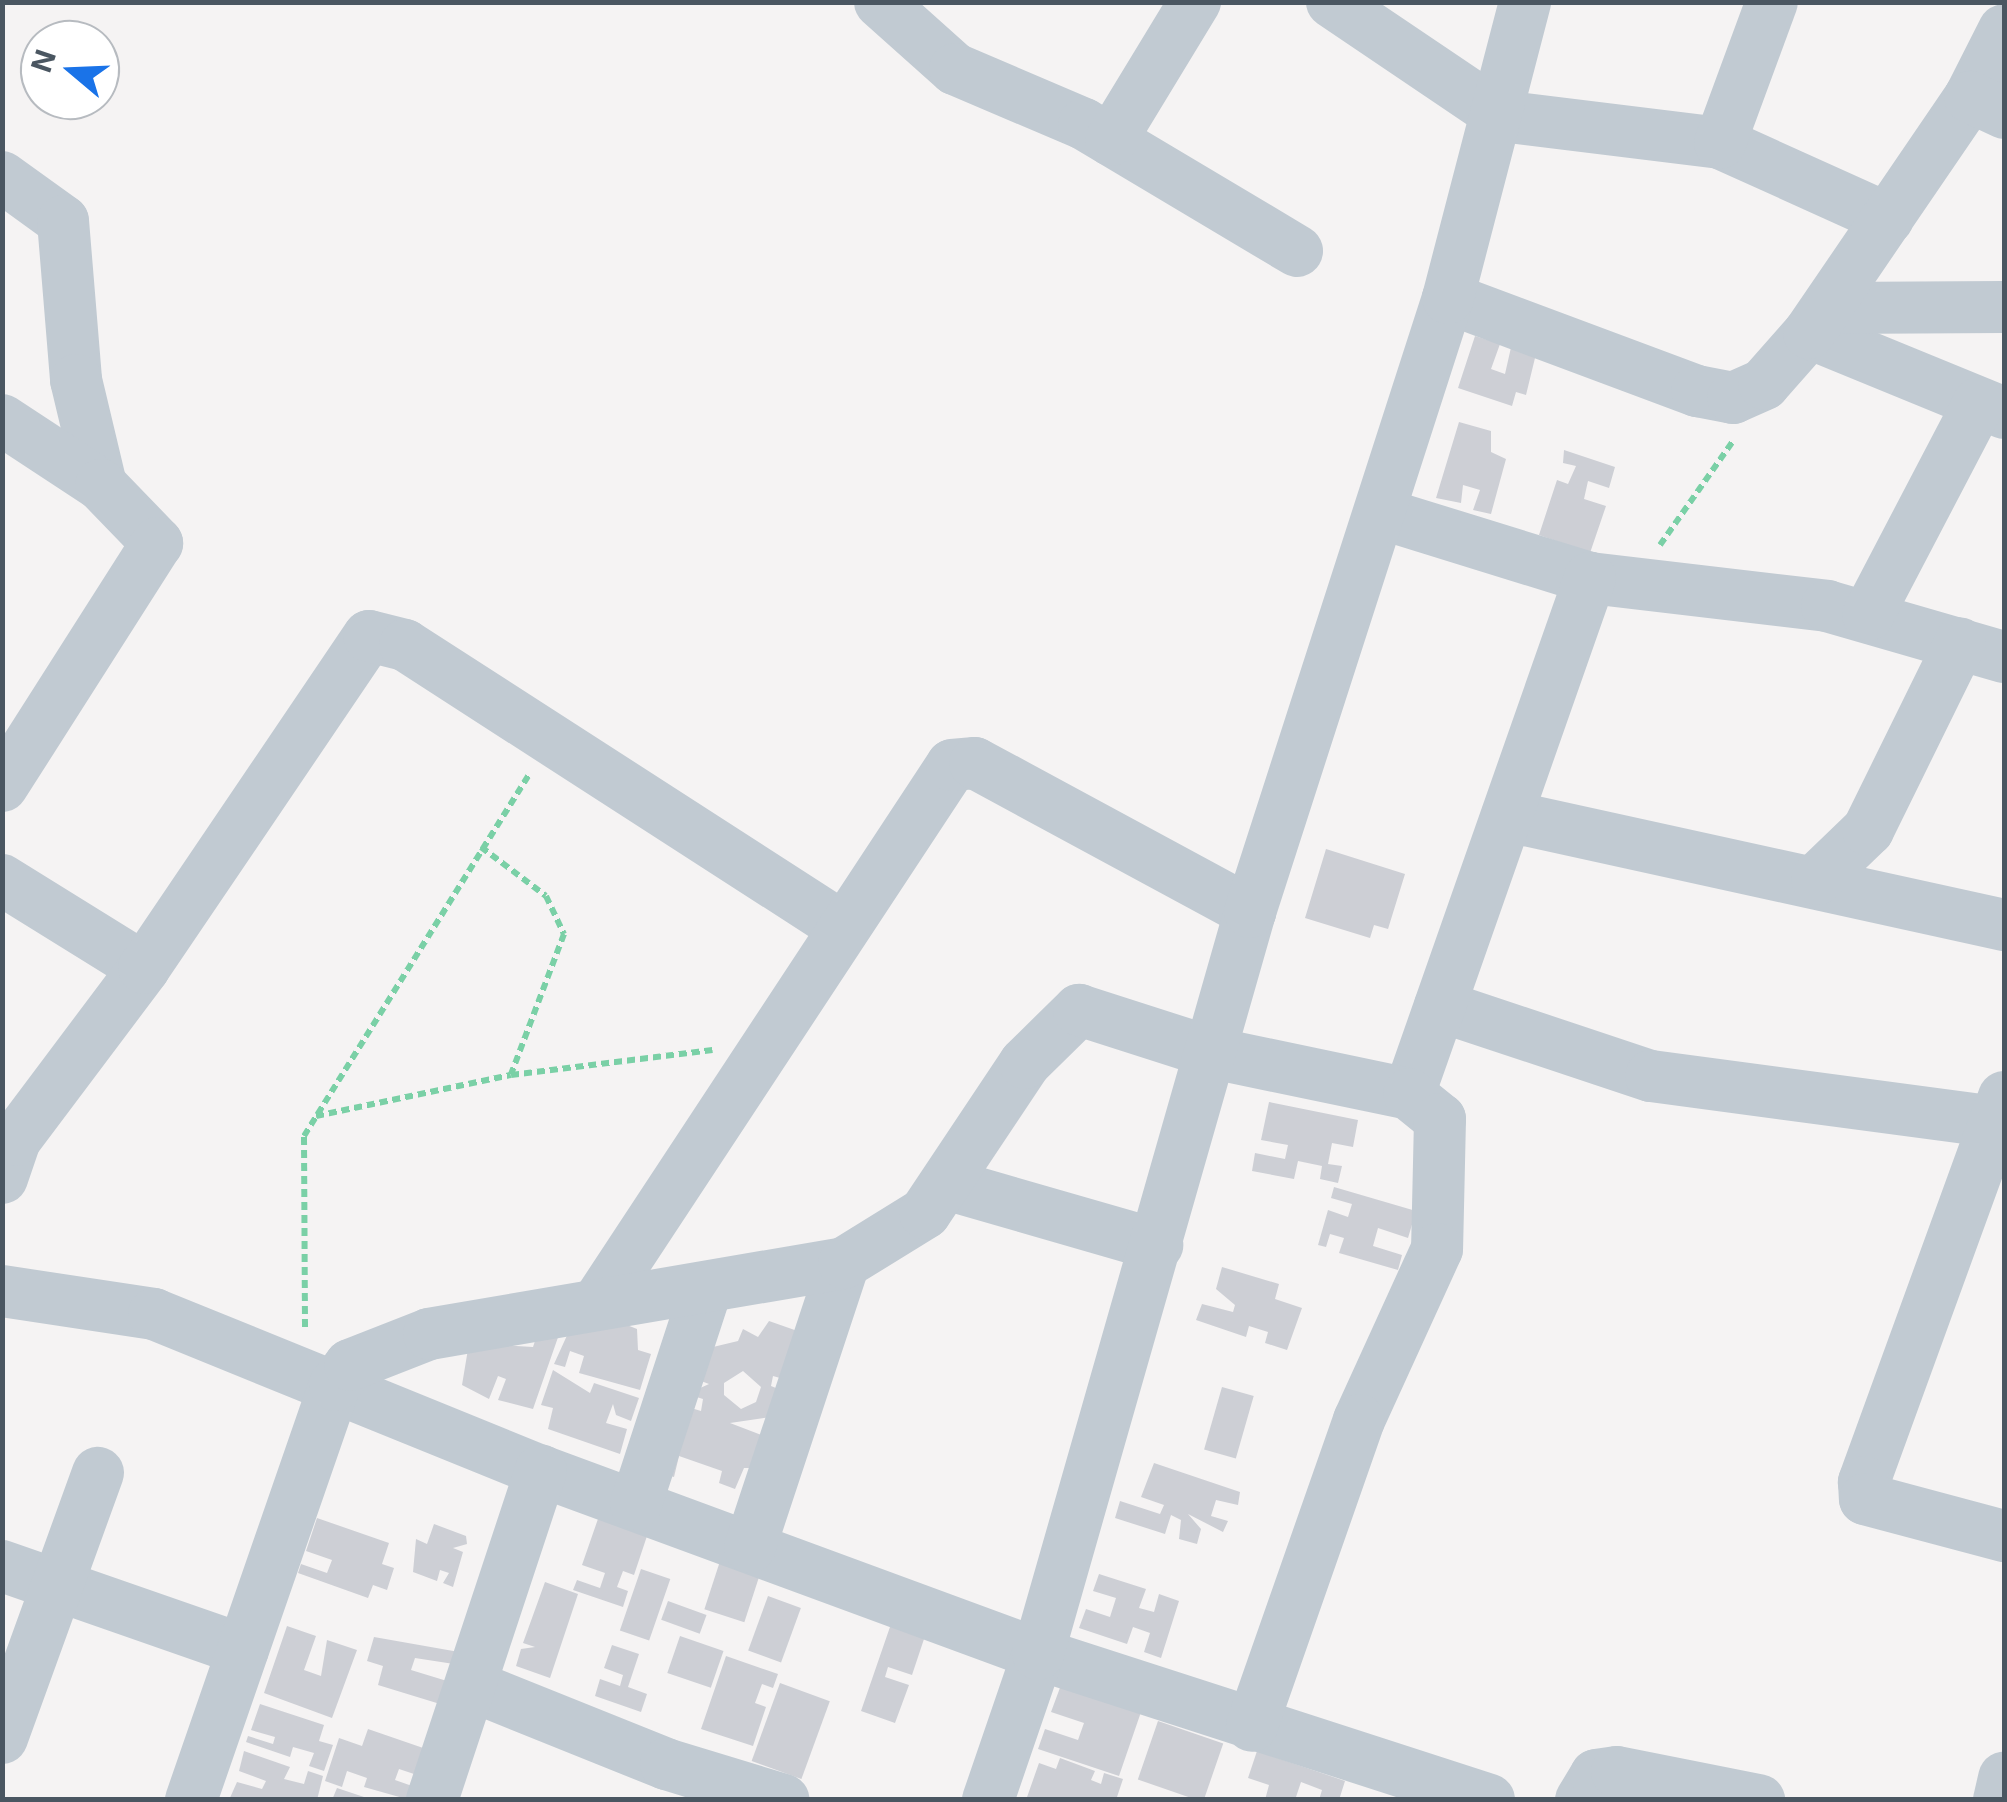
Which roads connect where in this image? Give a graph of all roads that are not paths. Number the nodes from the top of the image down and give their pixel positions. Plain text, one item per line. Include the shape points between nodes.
1 (880, 2) edge
2 (1195, 2) edge
3 (1332, 2) edge
4 (1525, 2) edge
5 (1772, 2) edge
6 (2004, 30) edge
7 (1987, 105) edge
8 (1501, 116) junction
9 (1111, 140) junction
10 (1720, 143) junction
11 (2, 177) edge
12 (1888, 219) junction
13 (1297, 251) dead end
14 (1448, 298) junction
15 (2004, 307) edge
16 (1820, 321) junction
17 (1992, 408) edge
18 (2, 420) edge
19 (102, 485) junction
20 (1383, 514) junction
21 (1613, 579) junction
22 (1868, 615) junction
23 (1982, 650) edge
24 (2, 786) edge
25 (1507, 816) junction
26 (1817, 879) junction
27 (2, 880) edge
28 (1250, 912) junction
29 (2004, 925) edge
30 (844, 928) junction
31 (144, 968) junction
32 (1440, 1006) junction
33 (1213, 1053) junction
34 (1410, 1094) junction
35 (2000, 1110) edge
36 (7, 1150) edge
37 (946, 1184) junction
38 (1156, 1245) junction
39 (844, 1262) junction
40 (7, 1279) edge
41 (706, 1287) junction
42 (597, 1304) junction
43 (320, 1379) junction
44 (541, 1470) junction
45 (98, 1473) dead end
46 (636, 1504) junction
47 (2004, 1536) edge
48 (750, 1547) junction
49 (2, 1566) edge
50 (60, 1591) junction
51 (244, 1650) junction
52 (1038, 1654) junction
53 (472, 1686) junction
54 (1252, 1726) junction
55 (2, 1738) edge
56 (2004, 1778) edge
57 (661, 1782) edge
58 (191, 1800) edge
59 (432, 1800) edge
60 (784, 1800) edge
61 (988, 1800) edge
62 (1489, 1800) edge
63 (1581, 1800) edge
64 (1759, 1800) edge
65 (1998, 1800) edge

1 - 9 street via 954,70
2 - 9 street
3 - 8 street
4 - 8 street
5 - 10 street
6 - 7 street
7 - 12 street
8 - 10 street
8 - 14 street
9 - 13 street
10 - 12 street
11 - 19 street via 64,222 76,380
12 - 16 street
14 - 16 street via 1733,398 1764,384
14 - 20 street
15 - 16 street
16 - 17 street
17 - 22 street
18 - 19 street
19 - 24 street via 151,531 156,553
20 - 21 street
20 - 28 street
21 - 22 street
21 - 25 street
22 - 23 street
23 - 26 street via 1868,830
25 - 26 street
25 - 32 street
26 - 29 street
27 - 31 street
28 - 30 street via 975,763 952,765
28 - 33 street
30 - 31 street via 405,645 368,636
30 - 42 street
31 - 36 street
32 - 34 street
32 - 35 street via 1635,1073
33 - 34 street
33 - 37 street via 1079,1010 1025,1063
33 - 38 street
34 - 54 street via 1440,1119 1442,1229 1358,1420
35 - 47 street via 1864,1482 1865,1499
37 - 38 street
37 - 39 street via 906,1230
38 - 52 street
39 - 41 street
39 - 48 street
40 - 43 street via 154,1314
41 - 42 street
41 - 46 street
42 - 43 street via 430,1334 366,1354
43 - 44 street
43 - 51 street
44 - 46 street
44 - 53 street
45 - 50 street
46 - 48 street
48 - 52 street
49 - 50 street
50 - 51 street
50 - 55 street
51 - 58 street
52 - 54 street
52 - 61 street
53 - 57 street
53 - 59 street
54 - 62 street
56 - 65 street
57 - 60 street
63 - 64 street via 1596,1775 1616,1772

